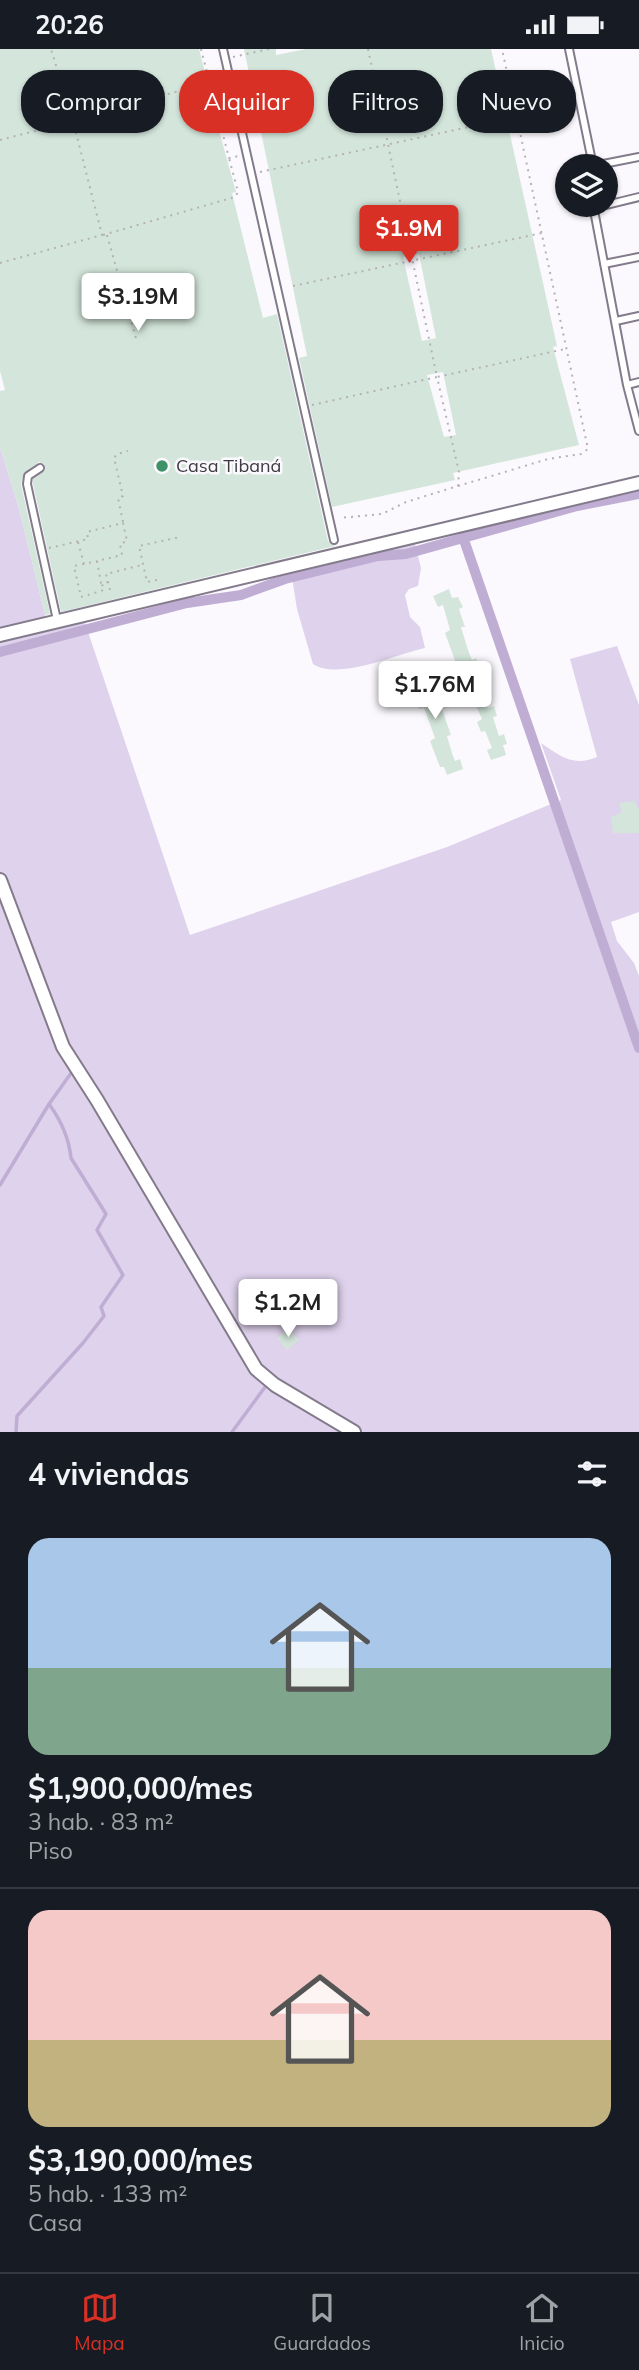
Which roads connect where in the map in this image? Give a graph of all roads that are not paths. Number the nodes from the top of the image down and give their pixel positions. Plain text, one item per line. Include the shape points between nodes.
1 (223, 49) edge
2 (569, 49) edge
3 (639, 157) edge
4 (639, 197) edge
5 (618, 201) edge
6 (596, 217) edge
7 (639, 257) edge
8 (604, 264) junction
9 (639, 316) edge
10 (616, 321) junction
11 (639, 382) edge
12 (628, 385) junction
13 (639, 431) edge
14 (40, 468) dead end
15 (639, 483) edge
16 (336, 547) junction
17 (57, 620) junction
18 (0, 635) edge
19 (0, 880) edge
20 (354, 1432) edge

1 - 16 lane
2 - 3 lane via 593,166
4 - 5 lane
6 - 8 lane
7 - 8 lane
8 - 10 lane
9 - 10 lane
10 - 12 lane
11 - 12 lane
12 - 13 lane
14 - 17 lane via 28,476 27,484
15 - 16 street
16 - 17 street
17 - 18 street
19 - 20 street via 63,1047 256,1369

